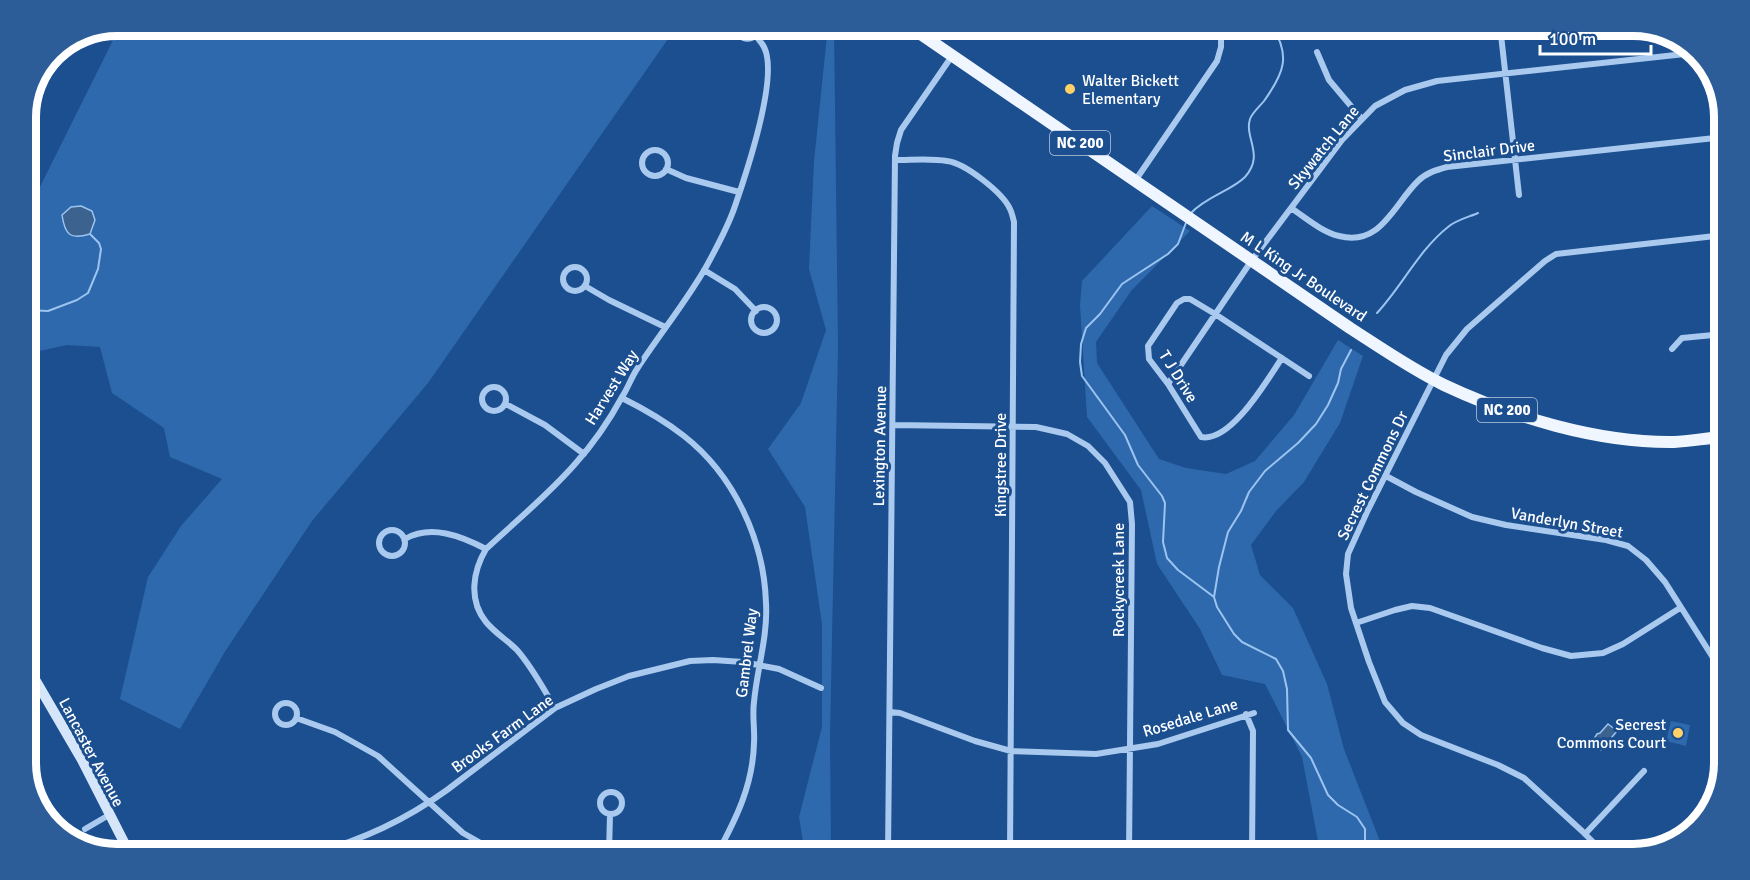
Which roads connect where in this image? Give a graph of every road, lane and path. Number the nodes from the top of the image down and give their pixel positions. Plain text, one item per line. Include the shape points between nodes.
1 (739, 36) edge
2 (756, 36) joint
3 (924, 36) edge
4 (1501, 36) edge
5 (1221, 37) dead end
6 (1317, 52) dead end
7 (1684, 54) edge
8 (952, 55) junction
9 (1505, 74) junction
10 (1361, 118) junction
11 (1714, 138) edge
12 (895, 160) junction
13 (1515, 160) junction
14 (666, 169) junction
15 (1135, 181) junction
16 (739, 192) junction
17 (1519, 195) dead end
18 (1291, 208) junction
19 (1714, 236) edge
20 (1252, 260) junction
21 (704, 270) junction
22 (585, 286) junction
23 (756, 310) junction
24 (1215, 314) junction
25 (665, 327) junction
26 (1714, 335) edge
27 (1672, 349) dead end
28 (1282, 358) junction
29 (1309, 376) dead end
30 (1435, 380) junction
31 (1168, 384) junction
32 (622, 398) junction
33 (506, 404) junction
34 (893, 425) junction
35 (1014, 427) junction
36 (1714, 438) edge
37 (584, 454) junction
38 (1386, 476) junction
39 (405, 539) junction
40 (486, 549) junction
41 (1680, 609) junction
42 (1356, 623) junction
43 (1714, 659) edge
44 (759, 666) junction
45 (36, 681) edge
46 (821, 688) dead end
47 (555, 708) junction
48 (890, 712) junction
49 (1254, 712) dead end
50 (1246, 714) junction
51 (296, 718) dead end
52 (1130, 749) junction
53 (1011, 751) junction
54 (1644, 771) dead end
55 (429, 803) junction
56 (610, 814) dead end
57 (109, 815) junction
58 (85, 830) dead end
59 (1585, 834) junction
60 (124, 844) edge
61 (345, 844) edge
62 (482, 844) edge
63 (609, 844) edge
64 (723, 844) edge
65 (888, 844) edge
66 (1010, 844) edge
67 (1130, 844) edge
68 (1252, 844) edge
69 (1595, 844) edge

1 - 2 street
2 - 16 street, Harvest Way via 765,47 767,86 751,161
3 - 8 main road, M L King Jr Boulevard / NC 200
4 - 9 street
5 - 15 street via 1217,61
6 - 10 street via 1329,80
7 - 9 street, Skywatch Lane
8 - 12 street, Lexington Avenue via 902,130
8 - 15 main road, M L King Jr Boulevard / NC 200
9 - 10 street, Skywatch Lane via 1437,81 1405,90
9 - 13 street
10 - 18 street, Skywatch Lane
11 - 13 street, Sinclair Drive
12 - 34 street, Lexington Avenue
12 - 35 street, Kingstree Drive via 946,160 961,165 1010,208 1015,234
13 - 17 street
13 - 18 street, Sinclair Drive via 1430,172 1418,181 1384,224 1360,237 1340,237
14 - 14 street via 666,157 660,151 645,154 643,167 648,173 660,175
14 - 16 street
15 - 20 main road, M L King Jr Boulevard / NC 200
16 - 21 street, Harvest Way
18 - 20 street, Skywatch Lane
19 - 30 street, Secrest Commons Dr via 1556,254 1467,329 1446,355
20 - 24 street, Skywatch Lane
20 - 30 main road, M L King Jr Boulevard / NC 200
21 - 23 street via 735,289
21 - 25 street, Harvest Way
22 - 22 street via 587,274 582,268 566,269 562,277 567,288 574,291
22 - 25 street
23 - 23 street via 752,322 755,330 771,331 777,320 774,313 768,308
24 - 28 street, T J Drive
24 - 31 street, Skywatch Lane
24 - 31 street, T J Drive via 1184,299 1177,303 1148,346 1149,358
25 - 32 street, Harvest Way
26 - 27 street via 1682,338
28 - 29 street, T J Drive
28 - 31 street, T J Drive via 1246,411 1214,437 1201,436
30 - 36 main road, M L King Jr Boulevard / NC 200 via 1521,415 1600,435 1675,442
30 - 38 street, Secrest Commons Dr
32 - 37 street, Harvest Way
32 - 44 street, Gambrel Way via 685,436 704,454 738,500 762,566 766,604
33 - 33 street via 506,396 498,387 486,390 482,397 486,408 493,412
33 - 37 street via 545,425
34 - 35 street, Rockycreek Lane
34 - 48 street, Lexington Avenue
35 - 52 street, Rockycreek Lane via 1067,434 1088,446 1105,463 1130,502
35 - 53 street, Kingstree Drive
37 - 40 street, Harvest Way
38 - 41 street, Vanderlyn Street via 1472,517 1628,546 1647,560
38 - 42 street, Secrest Commons Dr via 1348,554 1346,574
39 - 39 street via 400,532 388,531 381,536 381,549 395,556 402,552
39 - 40 street via 436,531
40 - 47 street, Harvest Way via 474,580 476,604 484,620 529,665
41 - 42 street via 1603,653 1571,656 1430,608 1412,606
41 - 43 street, Vanderlyn Street
42 - 59 street, Secrest Commons Dr via 1385,702 1403,723 1420,735 1524,778
44 - 46 street, Brooks Farm Lane via 779,669
44 - 47 street, Brooks Farm Lane via 690,661 629,676
44 - 64 street, Gambrel Way via 749,783
45 - 57 main road, Lancaster Avenue
47 - 55 street, Brooks Farm Lane
48 - 53 street, Rosedale Lane
48 - 65 street, Lexington Avenue
49 - 50 street, Rosedale Lane
50 - 52 street, Rosedale Lane via 1158,744
50 - 68 street via 1253,731
51 - 55 street via 371,751
52 - 53 street, Rosedale Lane via 1096,754
52 - 67 street, Rockycreek Lane
53 - 66 street, Kingstree Drive
54 - 59 street
55 - 61 street, Brooks Farm Lane via 392,825
55 - 62 street
56 - 63 street
57 - 58 street
57 - 60 main road, Lancaster Avenue
59 - 69 street, Secrest Commons Dr

